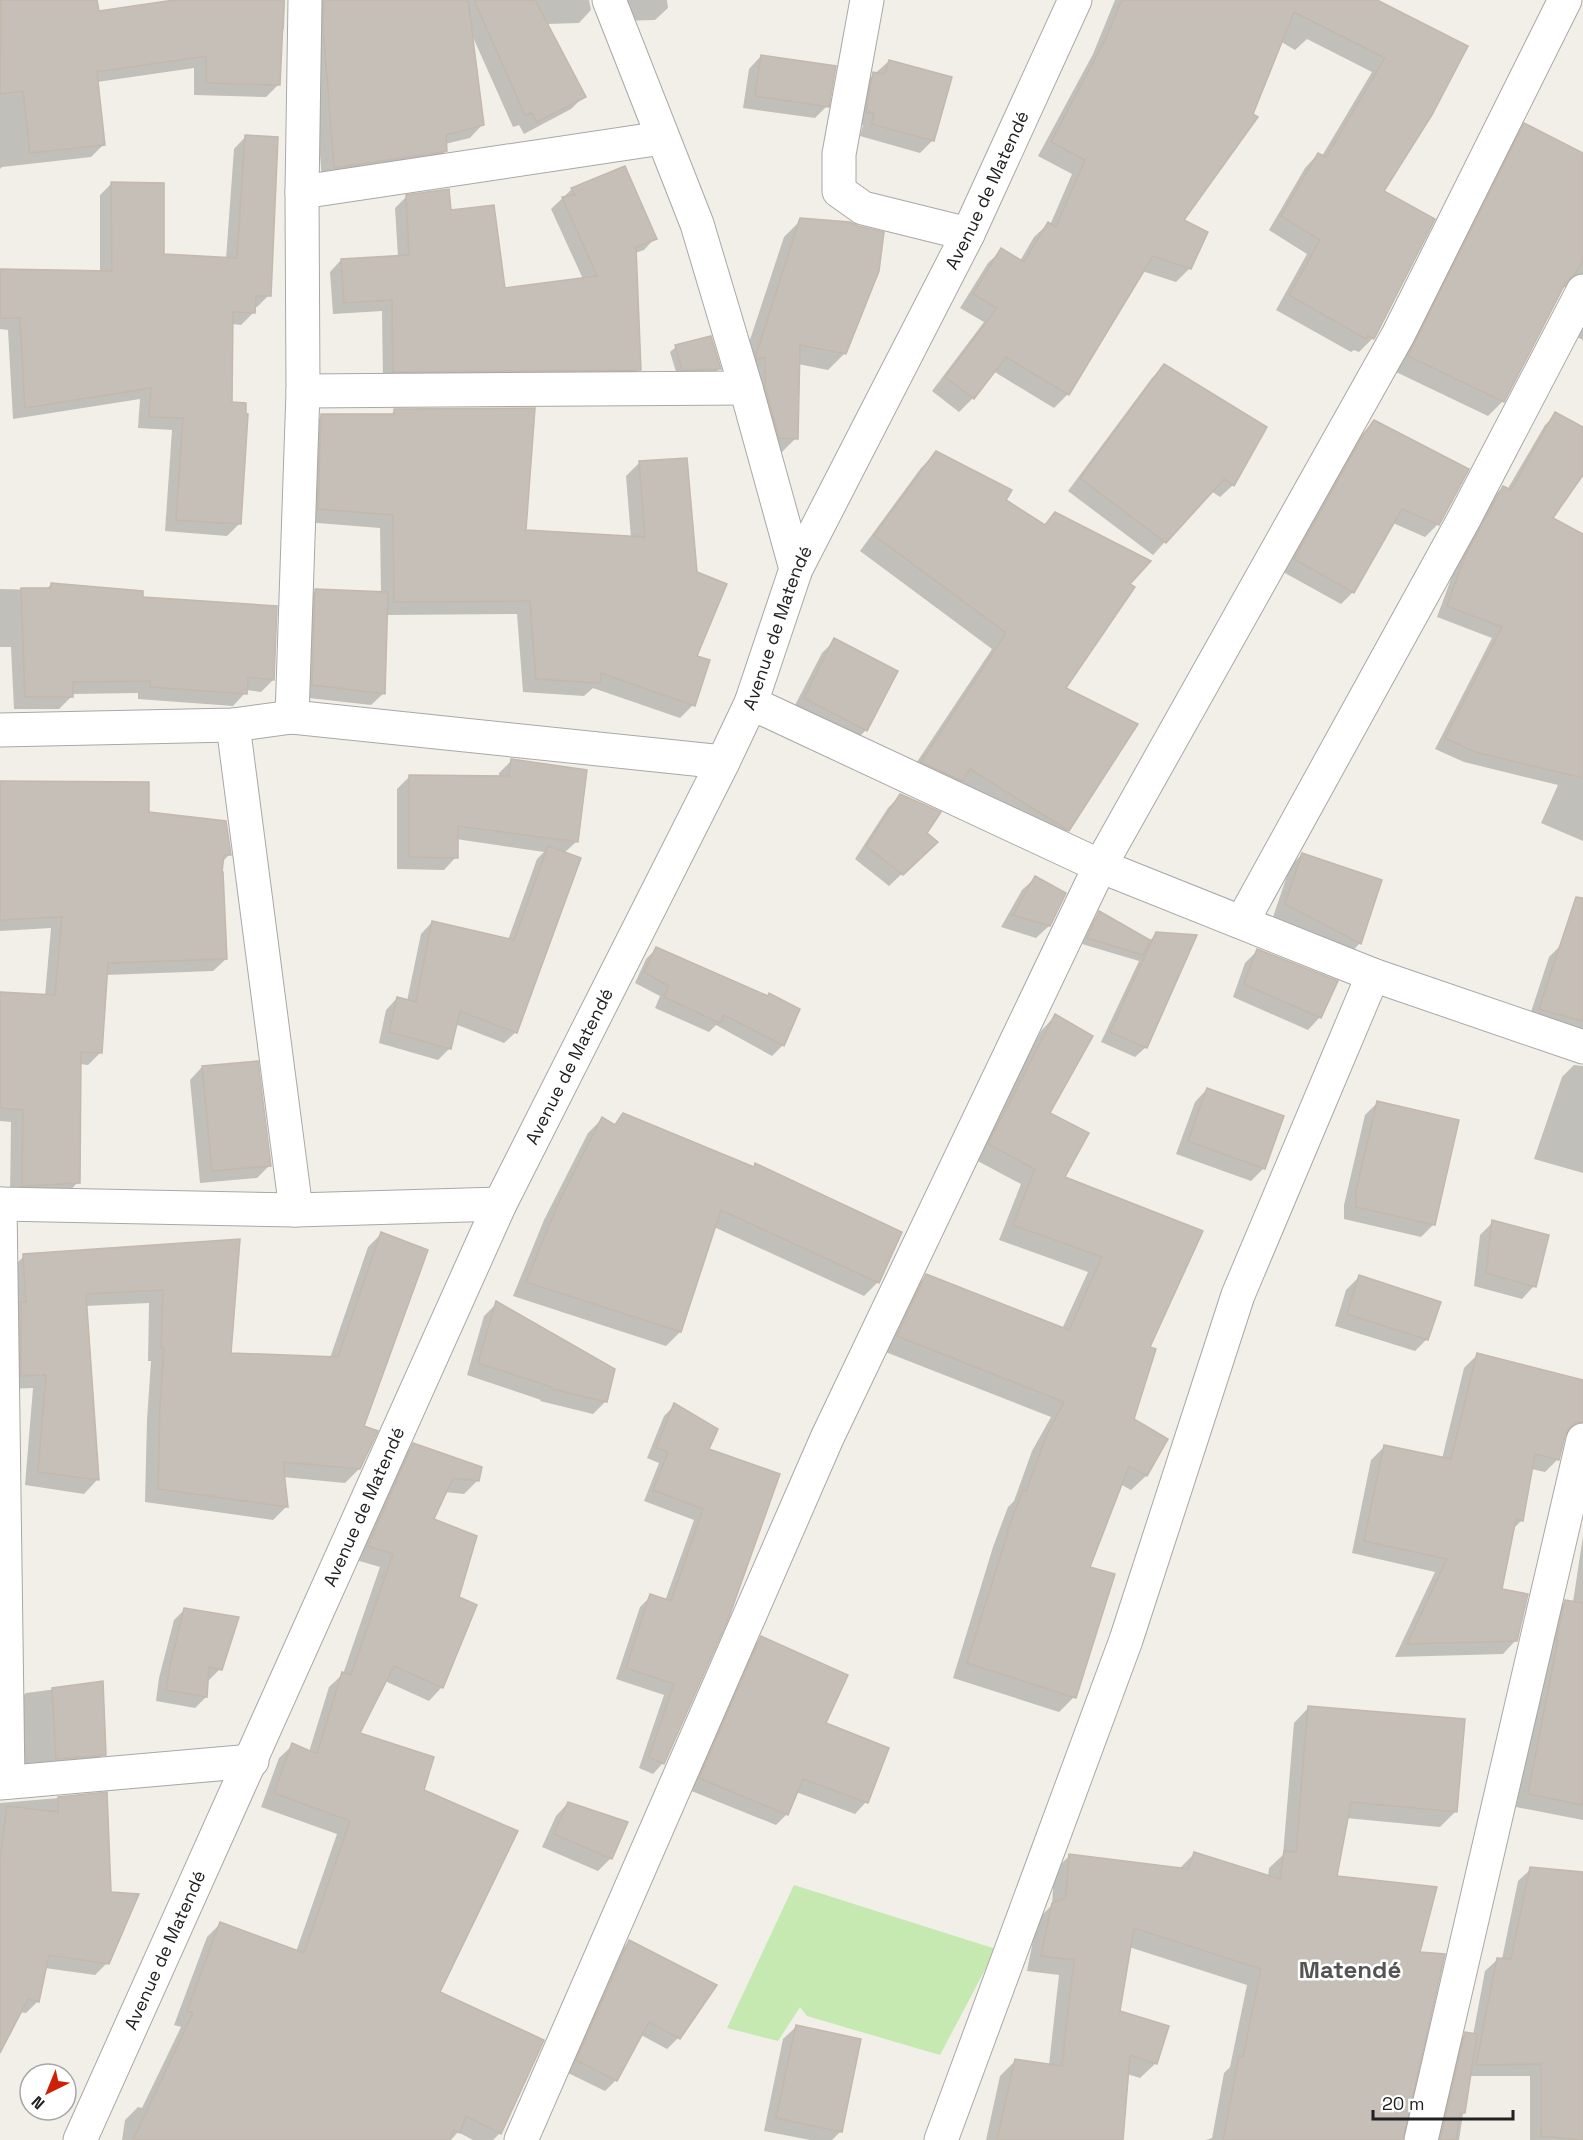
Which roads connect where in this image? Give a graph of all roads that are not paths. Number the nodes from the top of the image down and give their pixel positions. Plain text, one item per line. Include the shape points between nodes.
1 (305, 0) edge
2 (609, 0) edge
3 (867, 0) edge
4 (1075, 0) edge
5 (1565, 0) edge
6 (662, 138) junction
7 (302, 192) junction
8 (968, 234) junction
9 (1583, 291) edge
10 (746, 388) junction
11 (303, 391) junction
12 (796, 569) junction
13 (751, 703) junction
14 (292, 717) junction
15 (233, 725) junction
16 (0, 730) edge
17 (723, 762) junction
18 (1100, 866) junction
19 (1242, 922) junction
20 (1373, 975) junction
21 (1583, 1047) edge
22 (0, 1204) edge
23 (500, 1204) junction
24 (296, 1210) junction
25 (1583, 1440) edge
26 (252, 1761) junction
27 (4, 1783) edge
28 (80, 2140) edge
29 (521, 2140) edge
30 (941, 2140) edge
31 (1421, 2140) edge

1 - 7 street
2 - 6 street
3 - 8 street via 839,154 839,191 863,208
4 - 8 street, Avenue de Matendé
5 - 18 street via 1398,335
6 - 7 street
6 - 10 street via 697,224
7 - 11 street
8 - 12 street, Avenue de Matendé
9 - 19 street via 1464,519
10 - 11 street
10 - 12 street
11 - 14 street
12 - 13 street, Avenue de Matendé
13 - 17 street, Avenue de Matendé
13 - 18 street
14 - 15 street
14 - 17 street
15 - 16 street
15 - 24 street
17 - 23 street, Avenue de Matendé
18 - 19 street
18 - 29 street via 827,1438
19 - 20 street
20 - 21 street
20 - 30 street via 1238,1295 1126,1640
22 - 24 street
22 - 27 street
23 - 24 street
23 - 26 street, Avenue de Matendé
25 - 31 street
26 - 27 street
26 - 28 street, Avenue de Matendé

